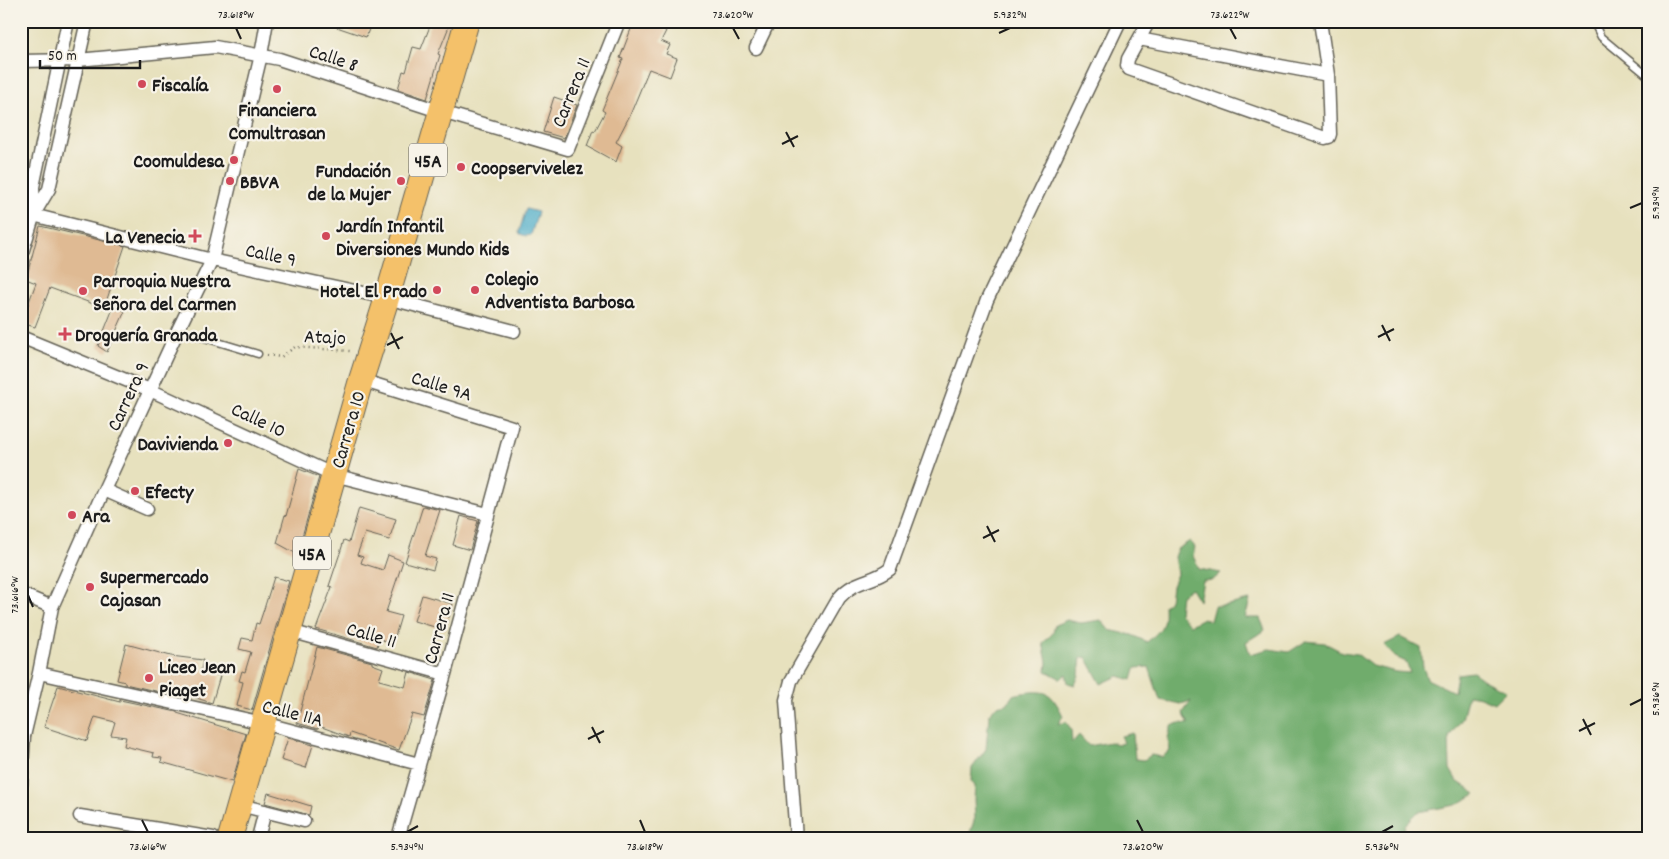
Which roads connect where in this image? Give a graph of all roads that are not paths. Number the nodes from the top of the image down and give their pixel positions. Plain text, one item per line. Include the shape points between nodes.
1 (68, 21) edge
2 (87, 21) edge
3 (267, 21) edge
4 (467, 21) edge
5 (619, 21) edge
6 (769, 21) edge
7 (1120, 21) edge
8 (1149, 21) edge
9 (1320, 21) edge
10 (1593, 21) edge
11 (1139, 39) junction
12 (756, 48) dead end
13 (261, 55) junction
14 (60, 60) junction
15 (78, 60) junction
16 (21, 61) edge
17 (1328, 75) junction
18 (1648, 76) edge
19 (442, 112) junction
20 (568, 149) joint
21 (27, 213) edge
22 (21, 256) edge
23 (212, 260) junction
24 (387, 298) junction
25 (178, 330) junction
26 (514, 331) dead end
27 (21, 337) edge
28 (258, 354) road end
29 (361, 380) junction
30 (150, 390) junction
31 (512, 427) joint
32 (334, 475) junction
33 (104, 490) junction
34 (147, 509) dead end
35 (488, 514) junction
36 (21, 594) edge
37 (52, 607) junction
38 (290, 630) junction
39 (39, 673) junction
40 (445, 674) junction
41 (263, 723) junction
42 (23, 736) edge
43 (419, 764) junction
44 (21, 784) edge
45 (240, 805) junction
46 (265, 811) junction
47 (80, 816) dead end
48 (304, 821) dead end
49 (213, 838) edge
50 (230, 838) edge
51 (258, 838) edge
52 (398, 838) edge
53 (796, 838) edge

1 - 14 street
2 - 15 street
3 - 13 street, Carrera 9
4 - 19 highway, Carrera 10 / 45A
5 - 20 street, Carrera 11
6 - 12 street
7 - 53 street via 986,300 895,560 882,575 846,589 791,681 786,700
8 - 11 street
9 - 17 street
10 - 18 lane via 1601,37
11 - 17 street
11 - 17 street via 1128,59 1129,69 1325,138 1330,134
13 - 15 street, Calle 8 via 215,48
13 - 19 street, Calle 8
13 - 23 street, Carrera 9
14 - 15 street, Calle 8
14 - 16 street, Calle 8
14 - 21 street
15 - 21 street via 49,189
19 - 20 street, Calle 8
19 - 24 highway, Carrera 10 / 45A
21 - 22 street
21 - 23 street, Calle 9
23 - 24 street, Calle 9
23 - 25 street, Carrera 9
24 - 26 street, Calle 9
24 - 29 highway, Carrera 10 / 45A
25 - 28 lane
25 - 30 street, Carrera 9
27 - 30 street, Calle 10
29 - 31 street, Calle 9A
29 - 32 highway, Carrera 10 / 45A
30 - 32 street, Calle 10
30 - 33 street, Carrera 9
31 - 35 street, Carrera 11
32 - 35 street, Calle 10
32 - 38 highway, Carrera 10 / 45A
33 - 34 street
33 - 37 street, Carrera 9
35 - 40 street, Carrera 11
36 - 37 street
37 - 39 street, Carrera 9
38 - 40 street, Calle 11
38 - 41 highway, Carrera 10 / 45A
39 - 41 street, Calle 11A
39 - 42 street, Carrera 9
40 - 43 street, Carrera 11
41 - 43 street, Calle 11A
41 - 45 highway, Carrera 10 / 45A
42 - 44 street, Carrera 9
43 - 52 street, Carrera 11
45 - 46 street
45 - 50 highway, Carrera 10 / 45A
46 - 48 street
46 - 51 street
47 - 49 street

